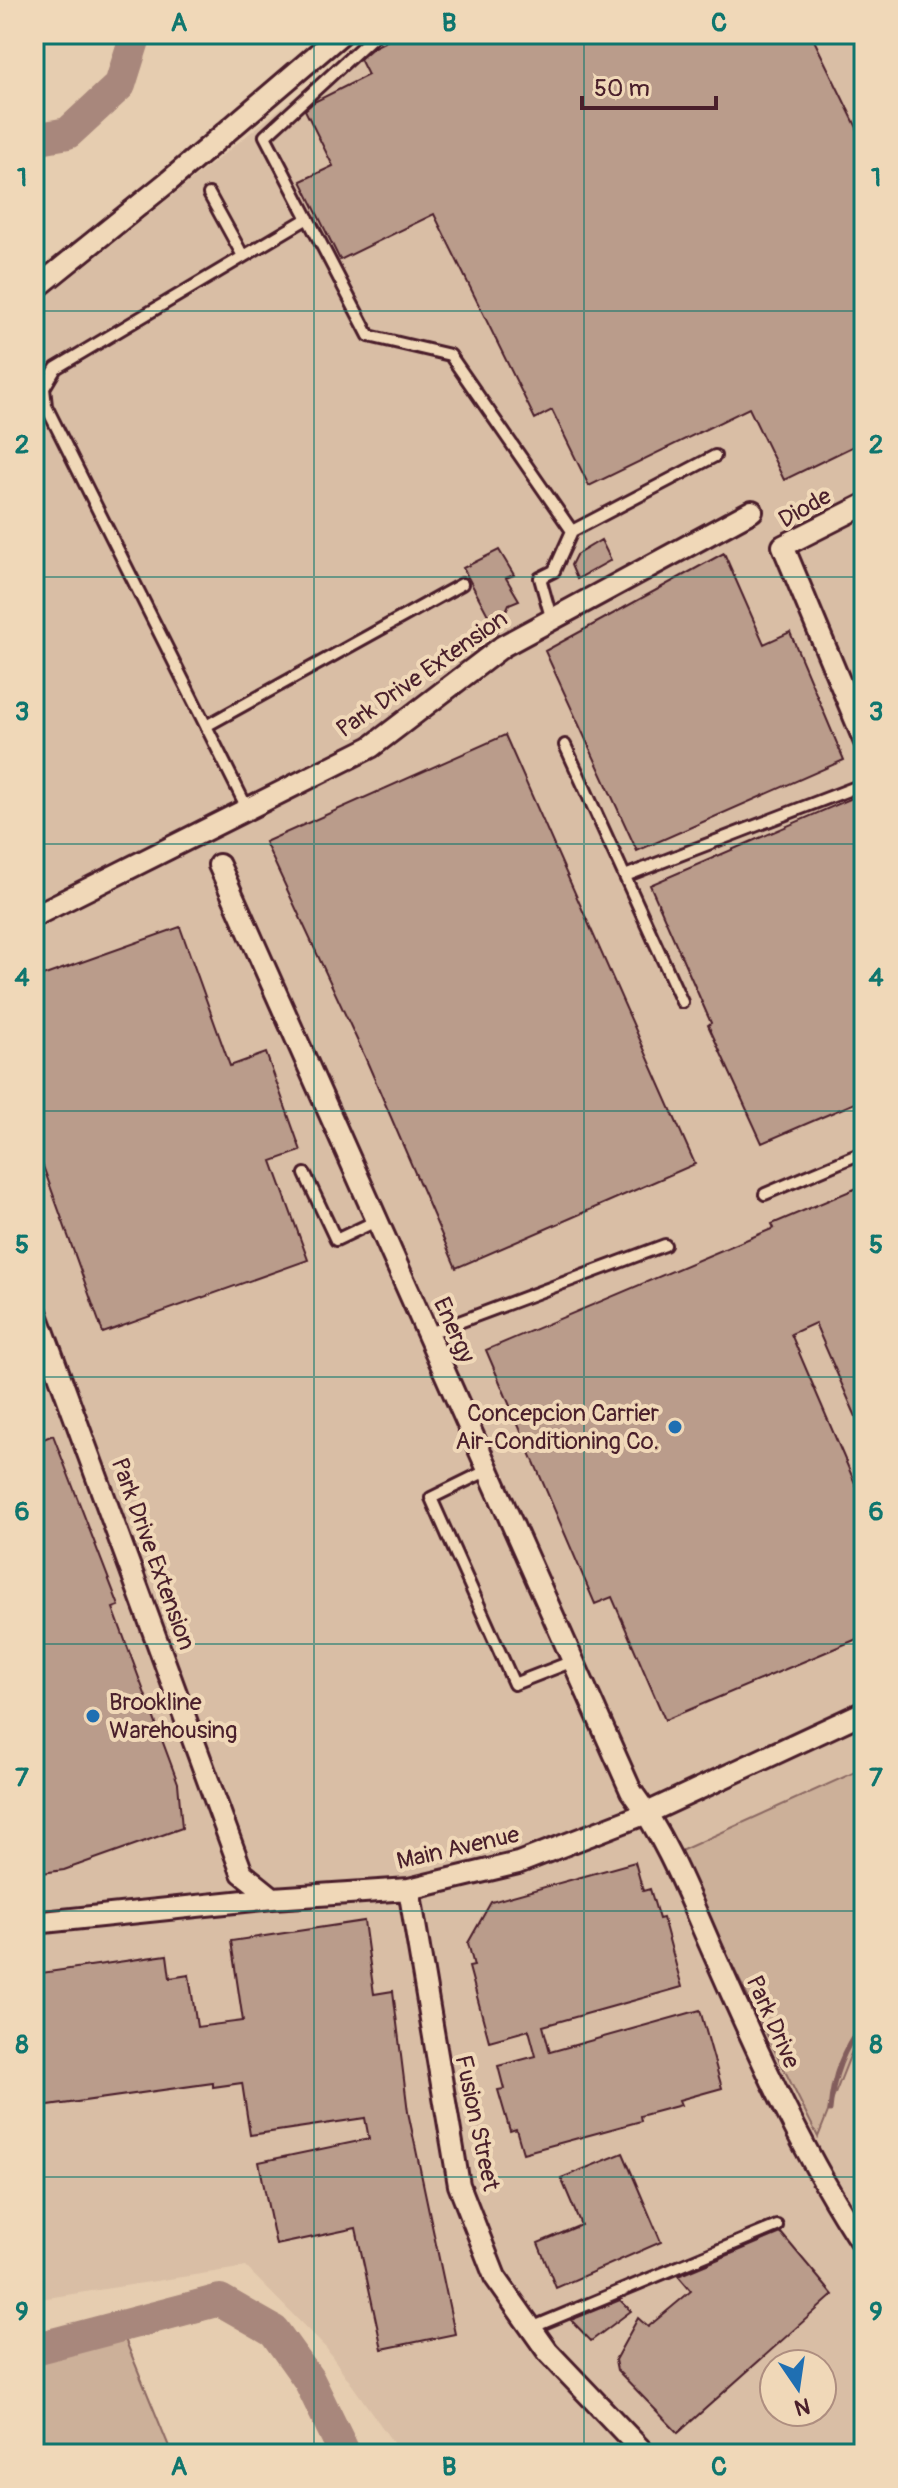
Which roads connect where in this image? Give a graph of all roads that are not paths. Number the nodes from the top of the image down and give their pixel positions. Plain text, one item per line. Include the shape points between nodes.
1 (341, 34) edge
2 (376, 34) edge
3 (209, 194) dead end
4 (308, 218) junction
5 (243, 256) junction
6 (34, 290) edge
7 (715, 456) dead end
8 (864, 505) edge
9 (752, 511) dead end
10 (572, 531) junction
11 (462, 584) dead end
12 (551, 617) junction
13 (206, 726) junction
14 (864, 740) edge
15 (565, 745) dead end
16 (864, 784) edge
17 (249, 812) junction
18 (219, 865) dead end
19 (625, 876) junction
20 (34, 916) edge
21 (682, 1002) dead end
22 (864, 1152) edge
23 (305, 1174) dead end
24 (765, 1194) dead end
25 (376, 1221) junction
26 (665, 1245) dead end
27 (34, 1306) edge
28 (427, 1334) junction
29 (488, 1470) junction
30 (573, 1661) junction
31 (864, 1712) edge
32 (647, 1813) junction
33 (409, 1889) junction
34 (273, 1898) junction
35 (34, 1923) edge
36 (777, 2226) dead end
37 (864, 2247) edge
38 (531, 2328) junction
39 (645, 2454) edge

1 - 6 street
2 - 4 lane via 265,136
3 - 5 lane
4 - 5 lane
4 - 10 lane via 369,336 450,355
5 - 13 lane via 56,368 44,388 46,406
7 - 10 lane
8 - 14 street, Diode via 783,546
9 - 12 street, Park Drive Extension
10 - 12 lane via 554,571 540,578
11 - 13 lane
12 - 17 street, Park Drive Extension via 503,646 371,747
13 - 17 lane
15 - 19 lane
16 - 19 lane
17 - 20 street, Park Drive Extension
18 - 25 street, Energy
19 - 21 lane
22 - 24 lane
23 - 25 lane via 336,1240
25 - 28 street, Energy
26 - 28 lane
27 - 34 street, Park Drive Extension via 242,1873
28 - 29 street, Energy
29 - 30 street, Energy
29 - 30 lane via 431,1498 437,1513 514,1684
30 - 32 street, Energy via 631,1791
31 - 32 street, Main Avenue
32 - 33 street, Main Avenue via 518,1863
32 - 37 street, Park Drive via 776,2092
33 - 34 street, Main Avenue
33 - 38 street, Fusion Street via 459,2185 495,2277
34 - 35 street, Main Avenue
36 - 38 lane
38 - 39 street, Fusion Street

